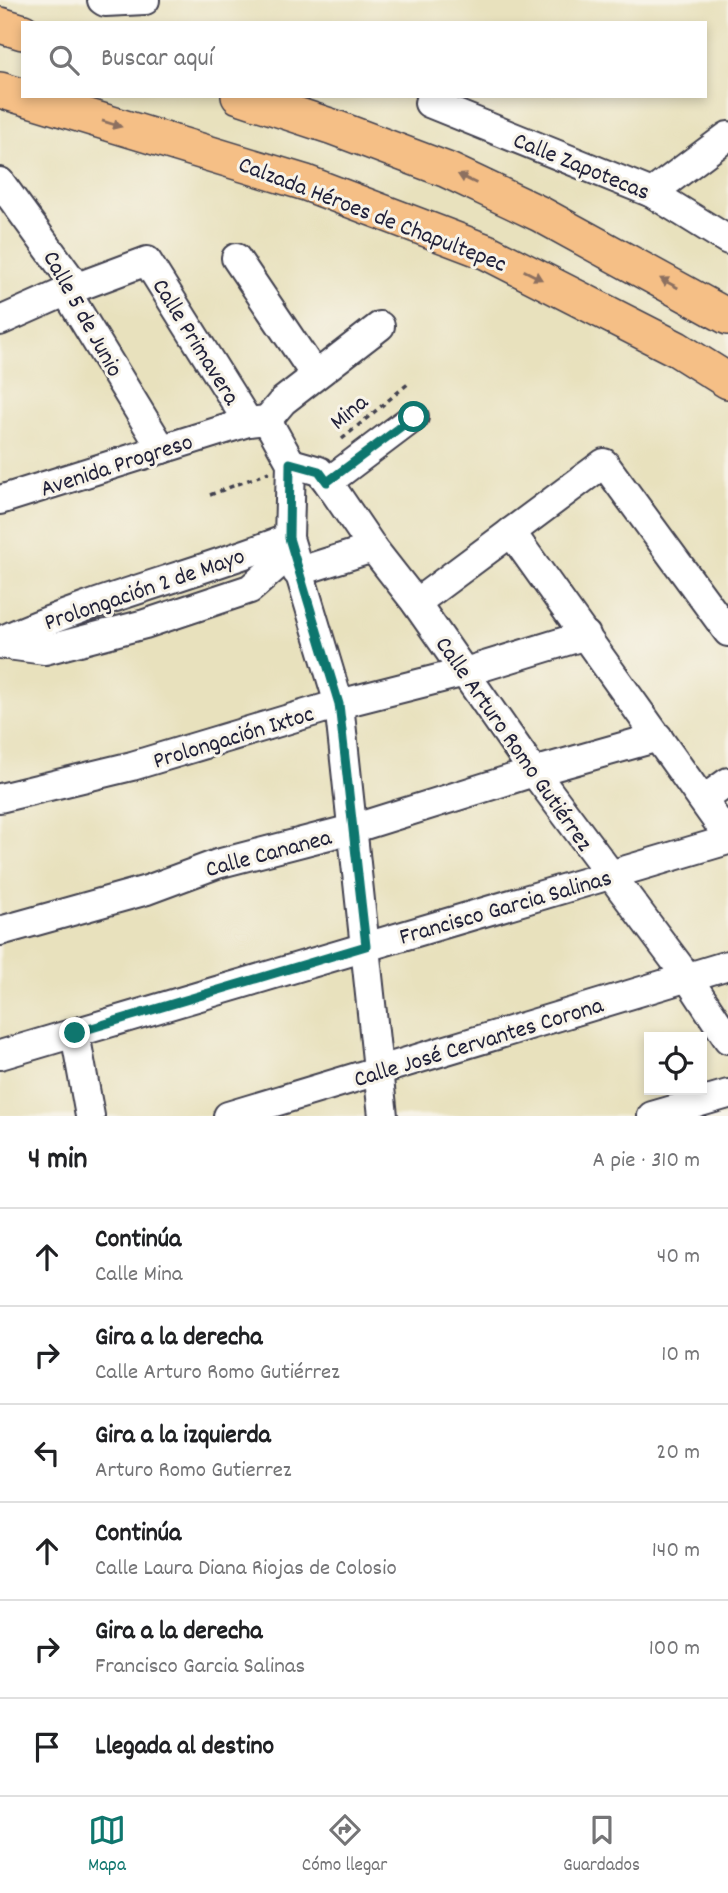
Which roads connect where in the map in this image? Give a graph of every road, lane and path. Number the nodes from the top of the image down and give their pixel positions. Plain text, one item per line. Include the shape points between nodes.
1 (10, 0) edge
2 (102, 0) edge
3 (145, 0) edge
4 (0, 3) edge
5 (0, 25) edge
6 (21, 31) edge
7 (0, 90) edge
8 (21, 96) edge
9 (26, 98) edge
10 (245, 98) edge
11 (429, 103) dead end
12 (728, 135) edge
13 (0, 181) edge
14 (652, 193) junction
15 (728, 240) edge
16 (236, 258) dead end
17 (72, 289) junction
18 (728, 317) edge
19 (0, 321) edge
20 (380, 326) dead end
21 (315, 375) junction
22 (728, 380) edge
23 (409, 383) dead end
24 (414, 417) dead end
25 (249, 423) junction
26 (339, 442) dead end
27 (162, 449) junction
28 (290, 463) junction
29 (327, 482) junction
30 (210, 495) dead end
31 (0, 500) edge
32 (511, 533) junction
33 (286, 539) junction
34 (373, 548) junction
35 (297, 572) junction
36 (416, 603) junction
37 (87, 607) junction
38 (145, 624) junction
39 (728, 632) edge
40 (586, 635) junction
41 (0, 643) edge
42 (465, 673) junction
43 (339, 704) junction
44 (658, 737) junction
45 (534, 772) junction
46 (728, 782) edge
47 (0, 797) edge
48 (703, 800) junction
49 (352, 829) junction
50 (728, 838) edge
51 (610, 876) junction
52 (0, 932) edge
53 (366, 946) junction
54 (728, 965) edge
55 (688, 978) junction
56 (75, 1033) junction
57 (728, 1039) edge
58 (0, 1055) edge
59 (379, 1072) junction
60 (728, 1094) edge
61 (90, 1116) edge
62 (228, 1116) edge
63 (383, 1116) edge
64 (652, 1116) edge

1 - 4 main road
2 - 3 street
5 - 6 main road
7 -> 8 main road, Calzada Héroes de Chapultepec
9 -> 22 main road, Calzada Héroes de Chapultepec via 306,183 487,252
18 -> 10 main road via 551,220 447,170
11 - 14 street, Calle Zapotecas
12 - 14 street
13 - 17 street, Calle 5 de Junio via 70,278
14 - 15 street, Calle Zapotecas
16 - 21 street
17 - 19 street
17 - 25 street, Calle Primavera via 147,261
17 - 27 street, Calle 5 de Junio via 73,303
20 - 21 street
21 - 25 street
23 - 26 path, Mina
24 - 29 street
25 - 27 street, Avenida Progreso
25 - 28 street, Calle Primavera
27 - 31 street, Avenida Progreso
28 - 29 street, Calle Arturo Romo Gutiérrez via 319,471
28 - 30 path
28 - 33 street
29 - 34 street, Calle Arturo Romo Gutiérrez
32 - 36 street
32 - 39 street via 604,463
32 - 40 street
33 - 35 street
33 - 37 street, Prolongación 2 de Mayo
33 - 38 street via 275,567 250,589
34 - 35 street
34 - 36 street, Calle Arturo Romo Gutiérrez
35 - 43 street
36 - 42 street, Calle Arturo Romo Gutiérrez
37 - 38 street
37 - 41 street, Prolongación 2 de Mayo
38 - 41 street via 45,650
40 - 42 street, Prolongación Ixtoc
40 - 44 street
42 - 43 street, Prolongación Ixtoc
42 - 45 street, Calle Arturo Romo Gutiérrez
43 - 47 street, Prolongación Ixtoc via 132,766
43 - 49 street
44 - 45 street, Calle Cananea
44 - 48 street
45 - 49 street, Calle Cananea
45 - 51 street, Calle Arturo Romo Gutiérrez
46 - 48 street
48 - 50 street
49 - 52 street, Calle Cananea via 217,864 147,890
49 - 53 street
50 - 51 street, Francisco Garcia Salinas
51 - 53 street, Francisco Garcia Salinas
51 - 55 street, Calle Arturo Romo Gutiérrez
53 - 56 street, Francisco Garcia Salinas
53 - 59 street
54 - 55 street, Calle José Cervantes Corona
55 - 57 street, Calle Arturo Romo Gutiérrez
55 - 59 street, Calle José Cervantes Corona
56 - 58 street, Francisco Garcia Salinas
56 - 61 street
59 - 62 street, Calle José Cervantes Corona
59 - 63 street
60 - 64 street

